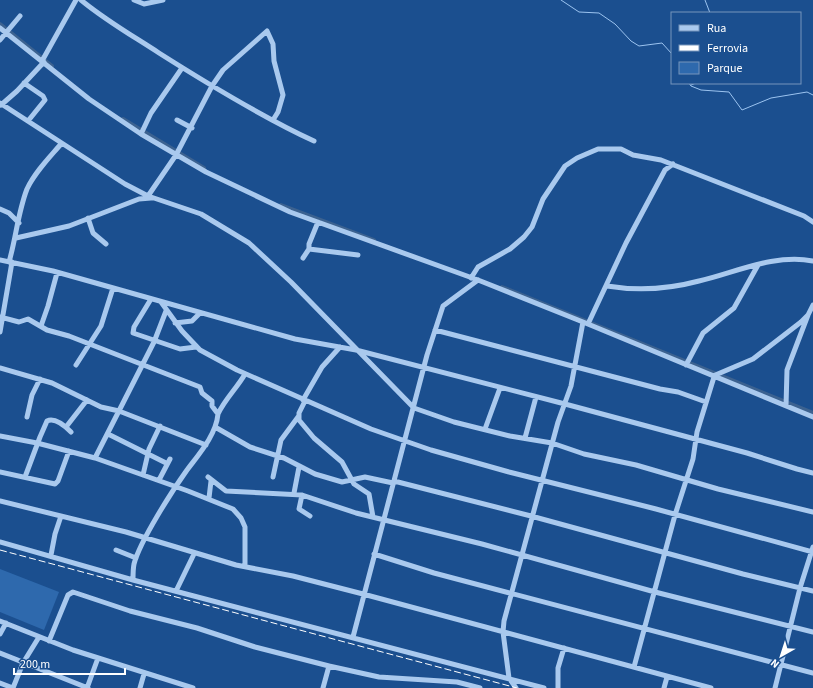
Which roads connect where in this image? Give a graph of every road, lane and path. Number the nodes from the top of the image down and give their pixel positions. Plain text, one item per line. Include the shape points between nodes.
1 (76, 0) edge
2 (81, 0) edge
3 (134, 0) edge
4 (163, 0) edge
5 (20, 16) dead end
6 (0, 28) edge
7 (7, 32) junction
8 (0, 40) edge
9 (43, 62) junction
10 (182, 68) junction
11 (24, 84) junction
12 (212, 86) junction
13 (1, 104) edge
14 (177, 120) dead end
15 (274, 120) junction
16 (28, 121) junction
17 (192, 128) junction
18 (141, 134) junction
19 (314, 141) dead end
20 (61, 144) junction
21 (176, 155) junction
22 (673, 164) junction
23 (150, 197) junction
24 (0, 209) edge
25 (88, 218) junction
26 (318, 222) junction
27 (813, 222) edge
28 (19, 223) junction
29 (16, 238) junction
30 (106, 244) dead end
31 (309, 249) junction
32 (358, 255) dead end
33 (304, 258) dead end
34 (0, 260) edge
35 (813, 261) edge
36 (10, 262) junction
37 (758, 265) junction
38 (57, 272) junction
39 (472, 278) junction
40 (478, 280) junction
41 (607, 286) junction
42 (113, 288) junction
43 (151, 299) junction
44 (161, 302) junction
45 (813, 305) edge
46 (166, 311) junction
47 (200, 313) junction
48 (808, 315) junction
49 (1, 317) edge
50 (175, 322) junction
51 (585, 323) junction
52 (40, 326) junction
53 (435, 330) junction
54 (0, 332) edge
55 (154, 342) junction
56 (91, 345) junction
57 (196, 347) junction
58 (340, 347) junction
59 (356, 350) junction
60 (142, 364) junction
61 (76, 365) dead end
62 (686, 365) junction
63 (576, 367) junction
64 (0, 368) edge
65 (424, 368) junction
66 (245, 374) junction
67 (714, 377) junction
68 (40, 379) junction
69 (500, 388) junction
70 (536, 397) junction
71 (87, 400) junction
72 (304, 401) junction
73 (706, 402) junction
74 (565, 404) junction
75 (786, 406) junction
76 (414, 408) junction
77 (119, 411) junction
78 (218, 414) junction
79 (27, 417) dead end
80 (298, 417) junction
81 (813, 417) edge
82 (160, 426) junction
83 (66, 427) junction
84 (214, 427) junction
85 (485, 429) junction
86 (70, 432) dead end
87 (108, 434) junction
88 (0, 436) edge
89 (525, 438) junction
90 (696, 439) junction
91 (405, 442) junction
92 (37, 443) junction
93 (552, 443) junction
94 (206, 445) junction
95 (69, 451) junction
96 (148, 454) junction
97 (277, 456) junction
98 (95, 458) junction
99 (170, 458) dead end
100 (166, 463) junction
101 (299, 467) junction
102 (0, 472) edge
103 (813, 472) edge
104 (143, 475) junction
105 (273, 477) dead end
106 (25, 478) junction
107 (159, 480) junction
108 (352, 480) junction
109 (686, 480) junction
110 (542, 481) junction
111 (394, 482) junction
112 (177, 487) junction
113 (294, 493) junction
114 (302, 495) junction
115 (209, 498) junction
116 (0, 501) edge
117 (813, 512) edge
118 (675, 515) junction
119 (60, 516) junction
120 (310, 516) dead end
121 (531, 516) junction
122 (373, 517) junction
123 (383, 520) junction
124 (145, 539) junction
125 (0, 542) edge
126 (116, 550) dead end
127 (813, 550) edge
128 (666, 553) junction
129 (194, 554) junction
130 (374, 554) junction
131 (51, 555) junction
132 (521, 556) junction
133 (136, 558) junction
134 (245, 566) junction
135 (132, 580) junction
136 (800, 588) junction
137 (176, 591) junction
138 (813, 591) edge
139 (655, 592) junction
140 (511, 593) junction
141 (364, 594) junction
142 (0, 621) edge
143 (6, 623) junction
144 (791, 627) junction
145 (644, 629) junction
146 (504, 632) junction
147 (813, 632) edge
148 (0, 634) edge
149 (39, 637) junction
150 (353, 637) junction
151 (49, 641) junction
152 (564, 648) junction
153 (0, 653) edge
154 (98, 658) junction
155 (23, 663) junction
156 (329, 666) junction
157 (781, 666) junction
158 (634, 667) junction
159 (144, 674) junction
160 (813, 674) edge
161 (667, 676) junction
162 (509, 678) junction
163 (0, 683) edge
164 (13, 688) edge
165 (87, 688) edge
166 (140, 688) edge
167 (194, 688) edge
168 (323, 688) edge
169 (480, 688) edge
170 (516, 688) edge
171 (544, 688) edge
172 (558, 688) edge
173 (664, 688) edge
174 (711, 688) edge
175 (775, 688) edge

1 - 9 street
2 - 10 street via 113,24
3 - 4 street via 144,4
5 - 7 street
6 - 7 street
7 - 8 street
7 - 9 street
9 - 11 street
9 - 18 street via 89,99
10 - 12 street
10 - 18 street via 151,113
11 - 13 street
11 - 16 street via 45,100
12 - 15 street
12 - 15 street via 223,70 267,31 273,44 274,61 283,95
12 - 17 street
13 - 16 street
14 - 17 street
15 - 19 street
16 - 20 street
17 - 21 street
18 - 21 street
20 - 23 street
20 - 28 street via 28,188 22,203
21 - 23 street
21 - 26 street via 264,200
22 - 27 street via 804,216
22 - 39 street via 650,156 633,155 616,148 598,149 577,158 562,170 543,199 532,227 524,237 510,249 478,267
22 - 41 street via 665,170 626,243
23 - 25 street
23 - 59 street via 201,214 249,243 291,282
24 - 28 street via 9,213
25 - 29 street via 69,226
25 - 30 street via 93,233
26 - 31 street
26 - 39 street
28 - 29 street
29 - 36 street
31 - 32 street
31 - 33 street
34 - 36 street
35 - 37 street via 796,259
36 - 38 street
36 - 49 street
37 - 41 street via 688,284 635,289
37 - 62 street via 734,308 703,334
38 - 42 street
38 - 52 street
39 - 40 street
40 - 51 street
40 - 53 street via 443,306
41 - 51 street
42 - 43 street
42 - 56 street via 101,326
43 - 44 street
43 - 55 street via 133,331
44 - 46 street
44 - 47 street
45 - 48 street
46 - 50 street
46 - 55 street
47 - 50 street via 192,322
47 - 58 street via 295,339
48 - 67 street via 753,359
48 - 75 street via 787,370
49 - 52 street via 19,322 28,319
49 - 54 street
50 - 57 street
51 - 62 street
51 - 63 street
52 - 56 street
53 - 63 street
53 - 65 street
55 - 57 street via 180,350
55 - 60 street
56 - 60 street
56 - 61 street
57 - 66 street
58 - 59 street
58 - 72 street via 322,367
59 - 65 street
59 - 76 street
60 - 77 street
60 - 78 street via 200,387 202,393 211,399 212,406
62 - 67 street
63 - 73 street via 678,392
63 - 74 street
64 - 68 street
65 - 69 street
65 - 76 street
66 - 72 street
66 - 78 street
67 - 73 street
67 - 75 street
68 - 71 street
68 - 79 street via 32,395
69 - 70 street
69 - 85 street
70 - 74 street
70 - 89 street
71 - 77 street via 101,407
71 - 83 street
72 - 80 street
72 - 91 street
73 - 90 street
74 - 90 street
74 - 93 street
75 - 81 street
76 - 85 street via 437,417
76 - 91 street
77 - 82 street
77 - 87 street
78 - 84 street
80 - 97 street via 281,440
80 - 108 street via 314,438 342,462
82 - 94 street
82 - 96 street
83 - 86 street
83 - 92 street via 50,420
84 - 94 street
84 - 97 street via 250,446
85 - 89 street
87 - 96 street
87 - 98 street
88 - 92 street
89 - 93 street
90 - 103 street
90 - 109 street
91 - 110 street
91 - 111 street
92 - 95 street
92 - 106 street
93 - 109 street via 584,454 636,465
93 - 110 street
94 - 112 street
95 - 98 street
95 - 106 street via 55,484
96 - 100 street
96 - 104 street
97 - 101 street
97 - 105 street
98 - 104 street
99 - 100 street
100 - 107 street
101 - 108 street via 338,481
101 - 113 street
102 - 106 street
104 - 107 street
107 - 112 street
108 - 111 street via 365,476
108 - 122 street via 369,494
109 - 117 street
109 - 118 street
110 - 118 street
110 - 121 street
111 - 121 street
111 - 123 street
112 - 115 street
112 - 124 street
113 - 114 street
113 - 115 street via 226,490 210,479
114 - 120 street via 299,509
114 - 122 street
115 - 134 street via 234,509 244,524
116 - 119 street
118 - 127 street
118 - 128 street
119 - 124 street
119 - 131 street
121 - 128 street
121 - 132 street
122 - 123 street
123 - 130 street
123 - 132 street
124 - 129 street
124 - 133 street
125 - 131 street
126 - 133 street
127 - 136 street
128 - 136 street
128 - 139 street
129 - 134 street
129 - 137 street
130 - 140 street
130 - 141 street
131 - 135 street
132 - 139 street
132 - 140 street
133 - 135 street
134 - 141 street
135 - 137 street
136 - 138 street
136 - 144 street
137 - 150 street
139 - 144 street
139 - 145 street
140 - 145 street
140 - 146 street
141 - 146 street
141 - 150 street
142 - 143 street
143 - 148 street
143 - 149 street
144 - 147 street
144 - 157 street
145 - 157 street
145 - 158 street
146 - 152 street
146 - 162 street
149 - 151 street
149 - 155 street
150 - 162 street
151 - 154 street
151 - 156 street via 68,595 73,592 130,611
152 - 158 street
152 - 172 street via 558,668
153 - 155 street
154 - 159 street
154 - 165 street
155 - 164 street
155 - 165 street
156 - 168 street
156 - 169 street via 379,677 457,682
157 - 160 street
157 - 175 street
158 - 161 street
159 - 166 street
159 - 167 street
161 - 173 street
161 - 174 street
162 - 170 street
162 - 171 street
163 - 164 street

